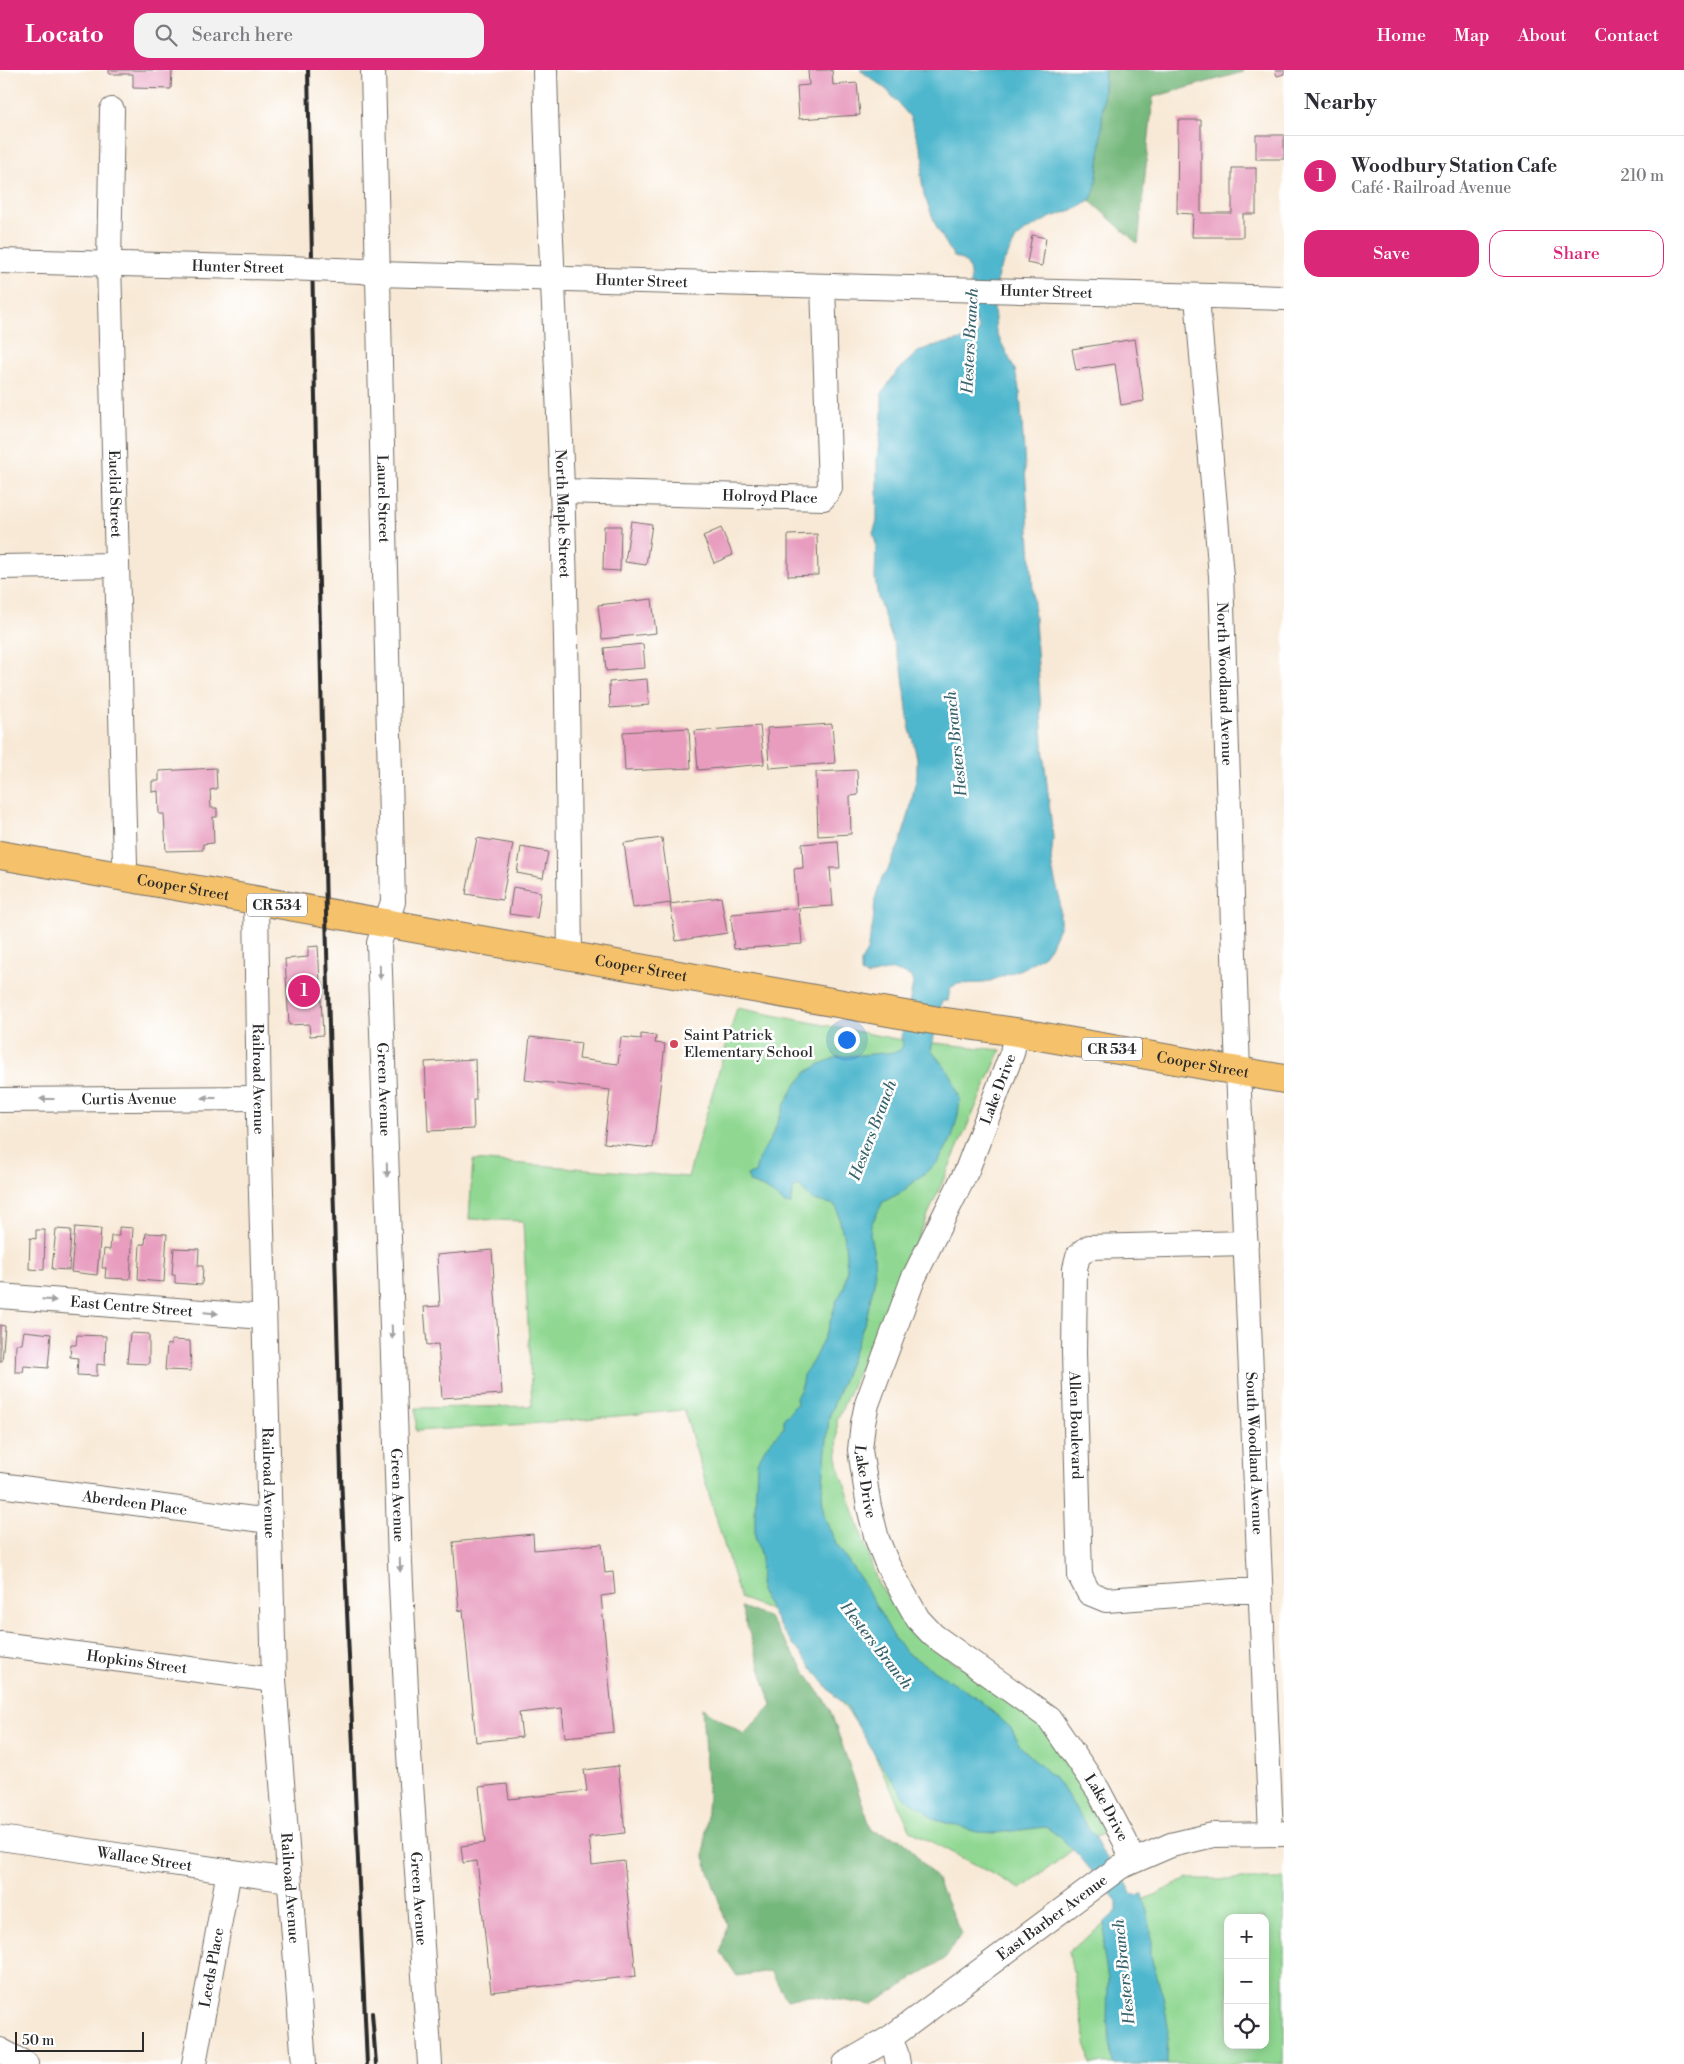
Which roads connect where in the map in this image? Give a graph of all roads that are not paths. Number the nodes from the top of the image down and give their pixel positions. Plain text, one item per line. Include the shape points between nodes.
1 (373, 70) edge
2 (545, 70) edge
3 (112, 110) dead end
4 (0, 261) edge
5 (109, 263) junction
6 (370, 273) junction
7 (554, 278) junction
8 (823, 286) junction
9 (1197, 297) junction
10 (1284, 298) edge
11 (562, 491) junction
12 (118, 565) junction
13 (0, 566) edge
14 (0, 855) edge
15 (124, 877) junction
16 (256, 901) junction
17 (386, 925) junction
18 (570, 957) junction
19 (1016, 1032) junction
20 (1238, 1071) junction
21 (1284, 1079) edge
22 (258, 1098) junction
23 (0, 1100) edge
24 (1246, 1243) junction
25 (0, 1296) edge
26 (264, 1317) junction
27 (0, 1485) edge
28 (269, 1521) junction
29 (1259, 1591) junction
30 (0, 1644) edge
31 (274, 1680) junction
32 (1278, 1834) edge
33 (0, 1838) edge
34 (1126, 1864) junction
35 (229, 1871) junction
36 (289, 1880) junction
37 (890, 2038) junction
38 (0, 2050) edge
39 (26, 2064) edge
40 (194, 2064) edge
41 (304, 2064) edge
42 (430, 2064) edge
43 (845, 2064) edge
44 (898, 2064) edge

1 - 6 street, Laurel Street
2 - 7 street, North Maple Street
3 - 5 street, Euclid Street
4 - 5 street, Hunter Street
5 - 6 street, Hunter Street, bridge
5 - 12 street, Euclid Street
6 - 7 street, Hunter Street
6 - 17 street, Laurel Street via 393,902
7 - 8 street, Hunter Street
7 - 11 street, North Maple Street
8 - 9 street, Hunter Street
8 - 11 street, Holroyd Place via 830,488 823,498
9 - 10 street, Hunter Street
9 - 20 street, North Woodland Avenue via 1221,576
11 - 18 street, North Maple Street
12 - 13 street
12 - 15 street, Euclid Street
14 - 15 main road, Cooper Street / CR 534
15 - 16 main road, Cooper Street / CR 534
16 - 17 main road, Cooper Street / CR 534
16 - 22 street, Railroad Avenue
17 - 18 main road, Cooper Street / CR 534
17 -> 42 street, Green Avenue via 379,943 400,1553
18 - 19 main road, Cooper Street / CR 534
19 - 20 main road, Cooper Street / CR 534
19 - 34 street, Lake Drive via 1012,1054 968,1170 913,1279 882,1360 867,1404 860,1450 877,1539 888,1566 918,1619 933,1635 1049,1718 1098,1790 1125,1841
20 - 21 main road, Cooper Street / CR 534
20 - 24 street, South Woodland Avenue
22 -> 23 street, Curtis Avenue
22 - 26 street, Railroad Avenue
24 - 29 street, South Woodland Avenue
24 - 29 street, Allen Boulevard via 1089,1247 1078,1256 1075,1268 1074,1353 1080,1576 1089,1593 1106,1600
25 -> 26 street, East Centre Street
26 - 28 street, Railroad Avenue
27 - 28 street, Aberdeen Place
28 - 31 street, Railroad Avenue
29 - 32 street, South Woodland Avenue
30 - 31 street, Hopkins Street
31 - 36 street, Railroad Avenue
32 - 34 street, East Barber Avenue via 1213,1835 1171,1845
33 - 35 street, Wallace Street
34 - 37 street, East Barber Avenue
35 - 36 street, Wallace Street
35 - 40 street, Leeds Place
36 - 41 street, Railroad Avenue
37 - 43 street, East Barber Avenue
37 - 44 street
38 - 39 street

